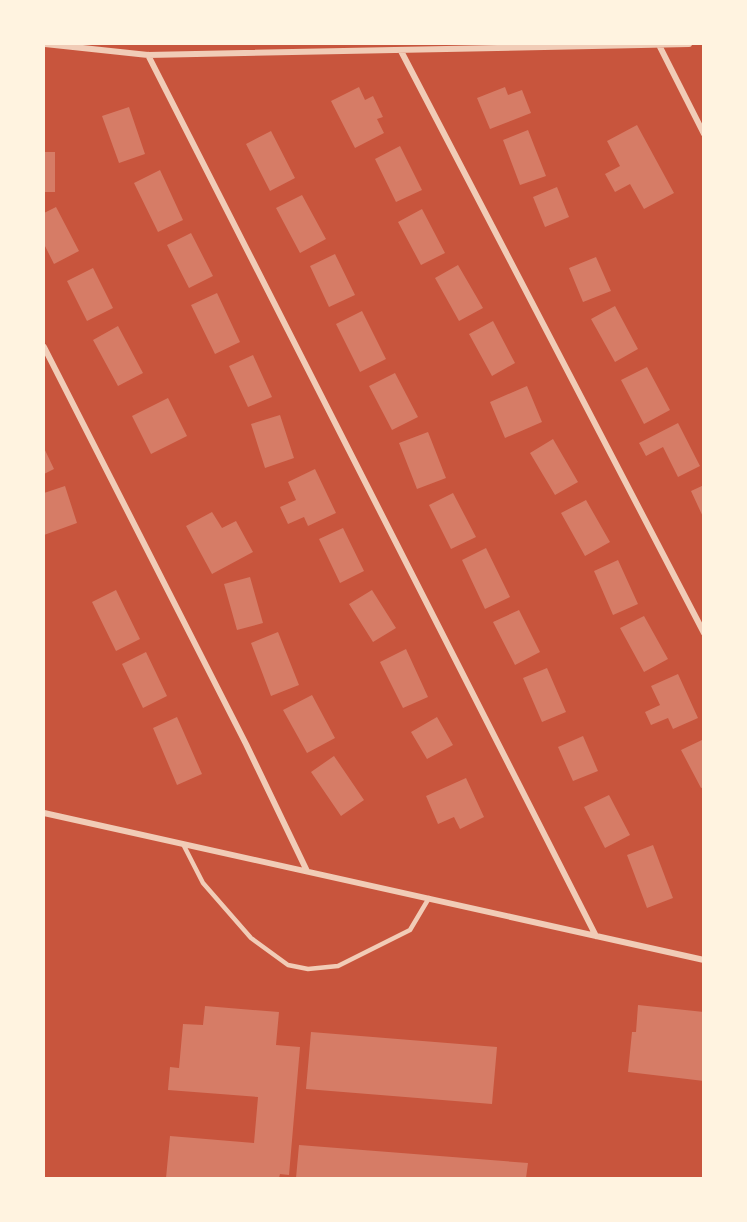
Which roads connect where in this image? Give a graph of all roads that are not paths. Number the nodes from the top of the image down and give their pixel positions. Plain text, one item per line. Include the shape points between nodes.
1 (45, 44) edge
2 (689, 44) edge
3 (659, 45) junction
4 (401, 51) junction
5 (148, 55) junction
6 (704, 134) edge
7 (44, 347) edge
8 (704, 633) edge
9 (44, 813) edge
10 (183, 844) junction
11 (307, 871) junction
12 (429, 898) junction
13 (596, 936) junction
14 (704, 960) edge

1 - 5 street
2 - 3 street
3 - 4 street
3 - 6 street
4 - 5 street
4 - 8 street
5 - 13 street
7 - 11 street
9 - 10 street
10 - 11 street
10 - 12 lane via 203,883 251,938 288,965 308,969 338,966 410,930
11 - 12 street
12 - 13 street
13 - 14 street

